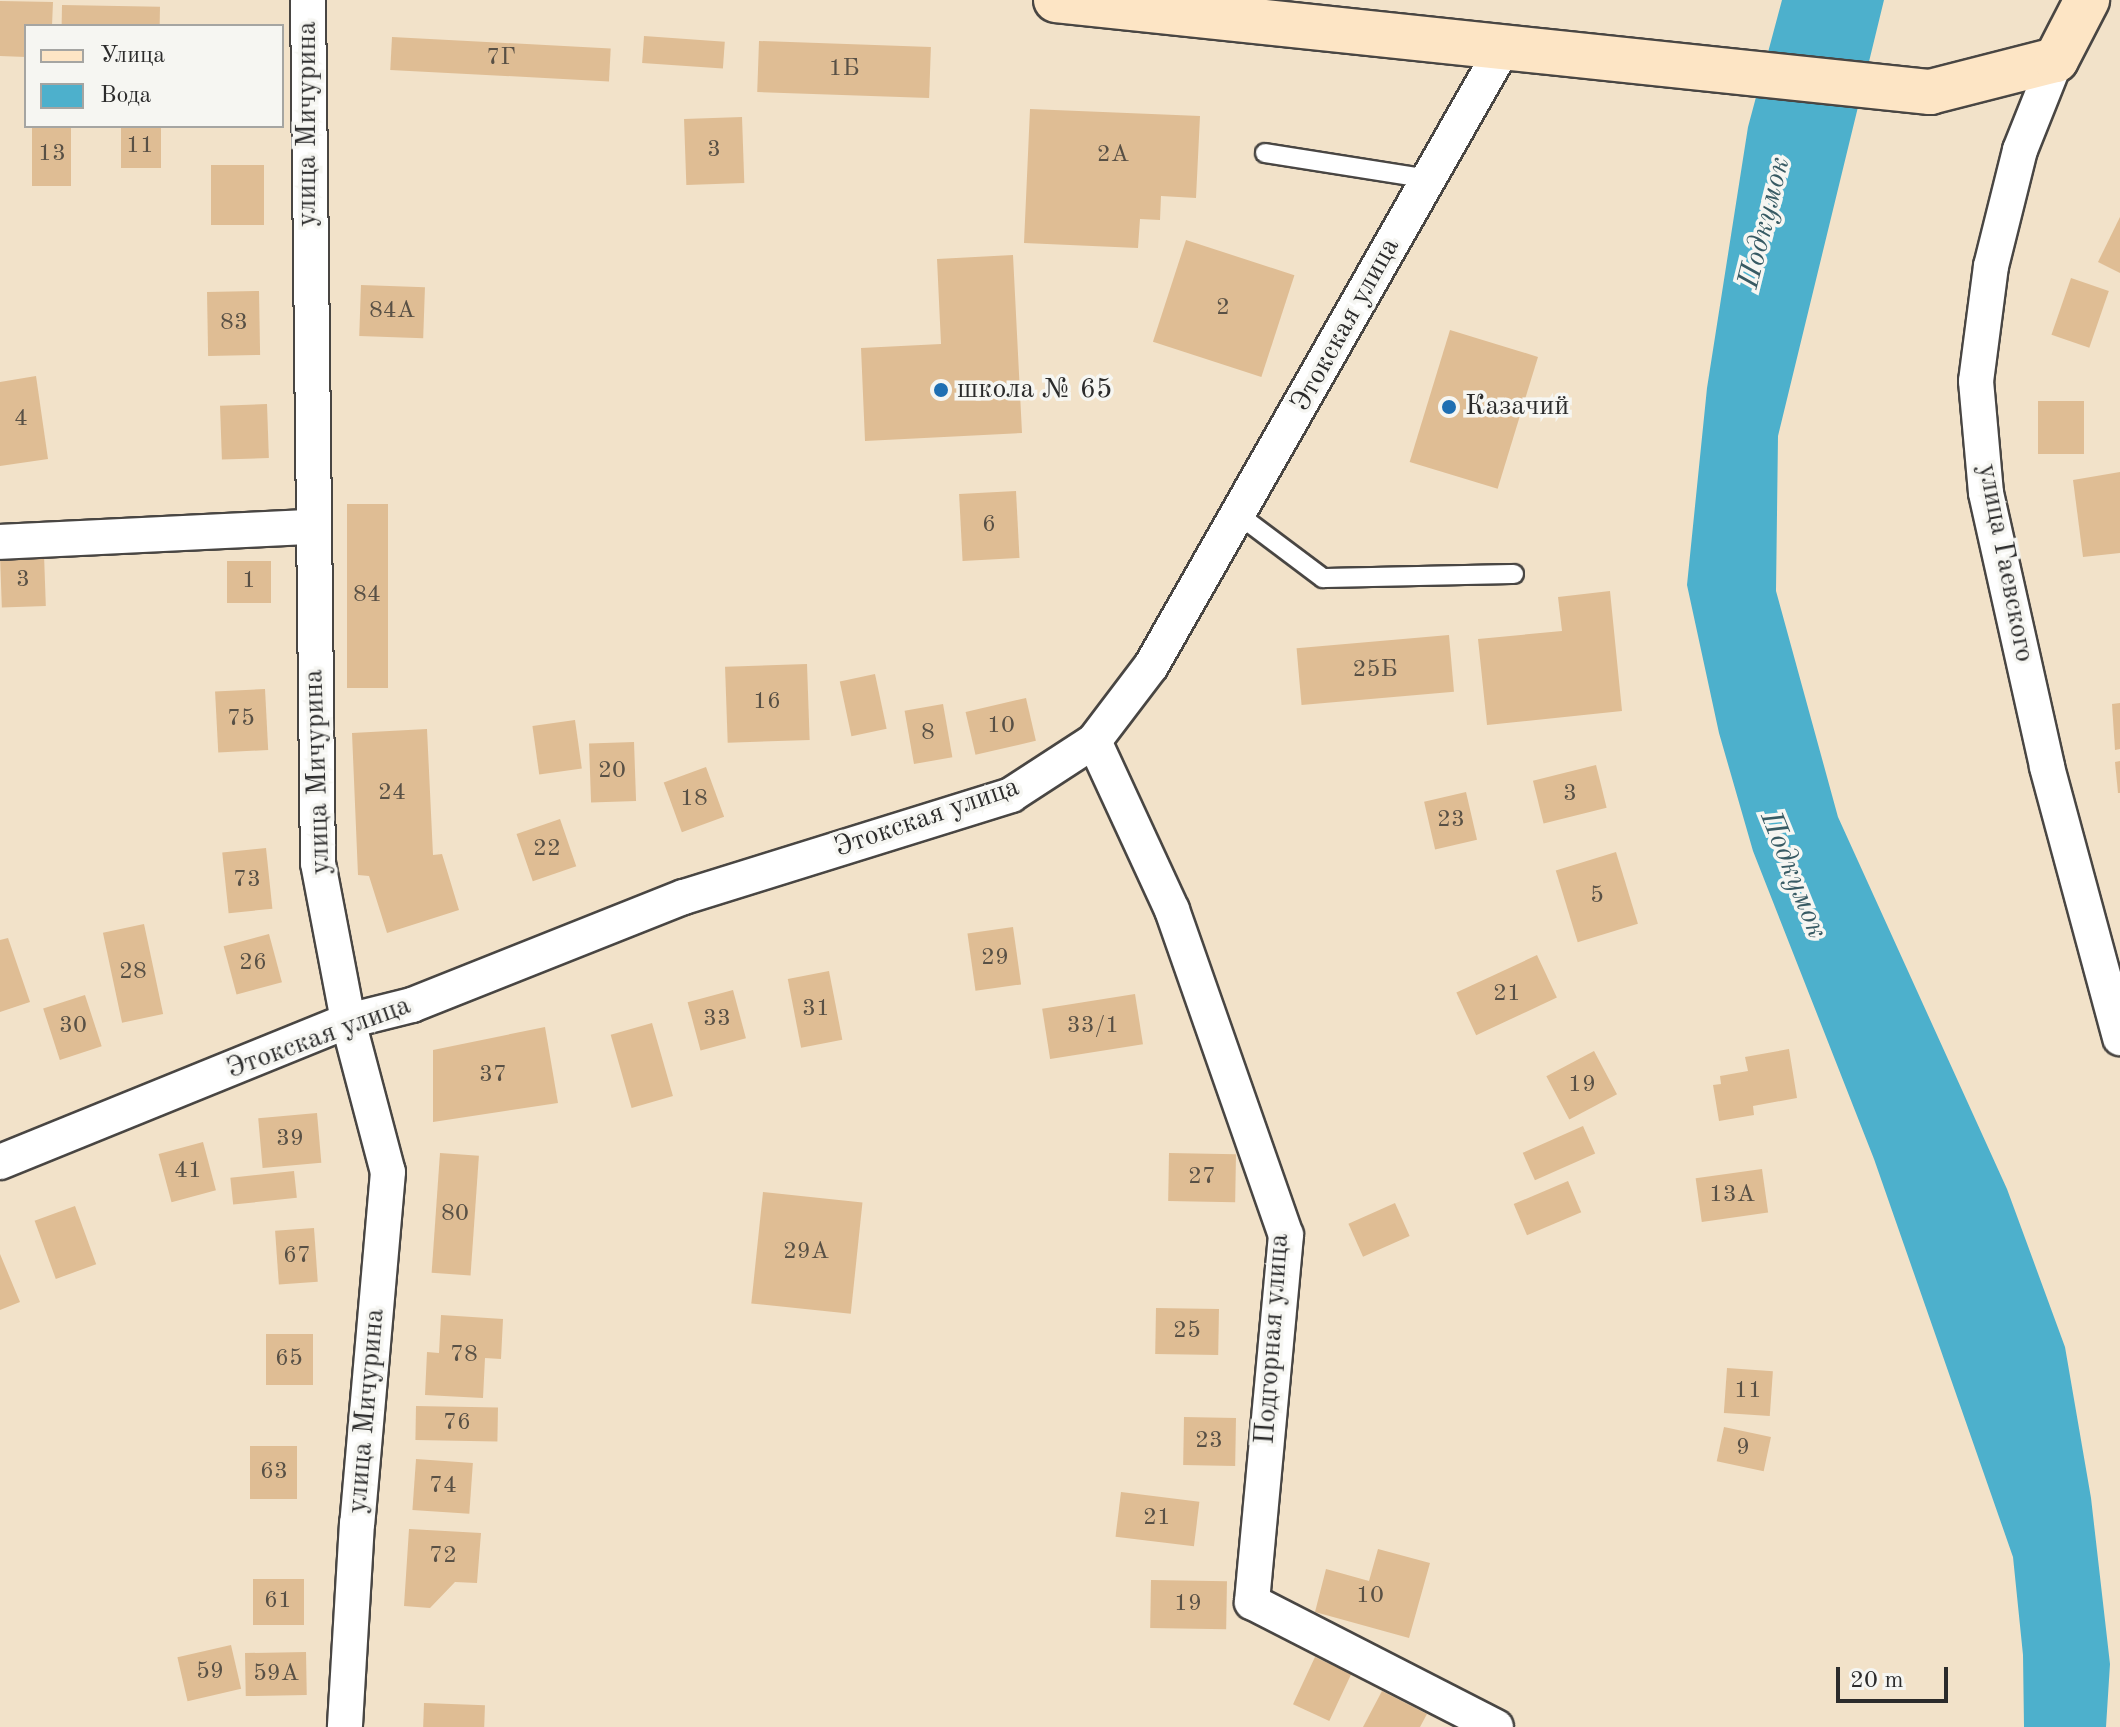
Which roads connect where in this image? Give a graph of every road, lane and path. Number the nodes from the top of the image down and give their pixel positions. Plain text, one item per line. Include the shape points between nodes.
1 (308, 0) edge
2 (1056, 0) edge
3 (2087, 0) edge
4 (1503, 48) junction
5 (2056, 60) junction
6 (1265, 153) dead end
7 (1429, 179) junction
8 (1239, 515) junction
9 (311, 527) junction
10 (0, 542) edge
11 (1514, 574) dead end
12 (1094, 741) junction
13 (348, 1021) junction
14 (2120, 1038) edge
15 (0, 1162) edge
16 (345, 1727) edge
17 (1496, 1727) edge

1 - 9 street, улица Мичурина
2 - 4 main road
3 - 5 main road, улица Гаевского
4 - 5 main road via 1930,92
4 - 7 street, Этокская улица
5 - 14 street, улица Гаевского via 2020,150 1991,266 1976,381 1986,493 2047,767
6 - 7 lane
7 - 8 street, Этокская улица
8 - 11 lane via 1323,578
8 - 12 street, Этокская улица via 1151,666
9 - 10 street
9 - 13 street, улица Мичурина via 318,863
12 - 13 street, Этокская улица via 1011,795 684,897 412,1005
12 - 17 street, Подгорная улица via 1172,910 1286,1235 1252,1602
13 - 15 street, Этокская улица
13 - 16 street, улица Мичурина via 388,1172

